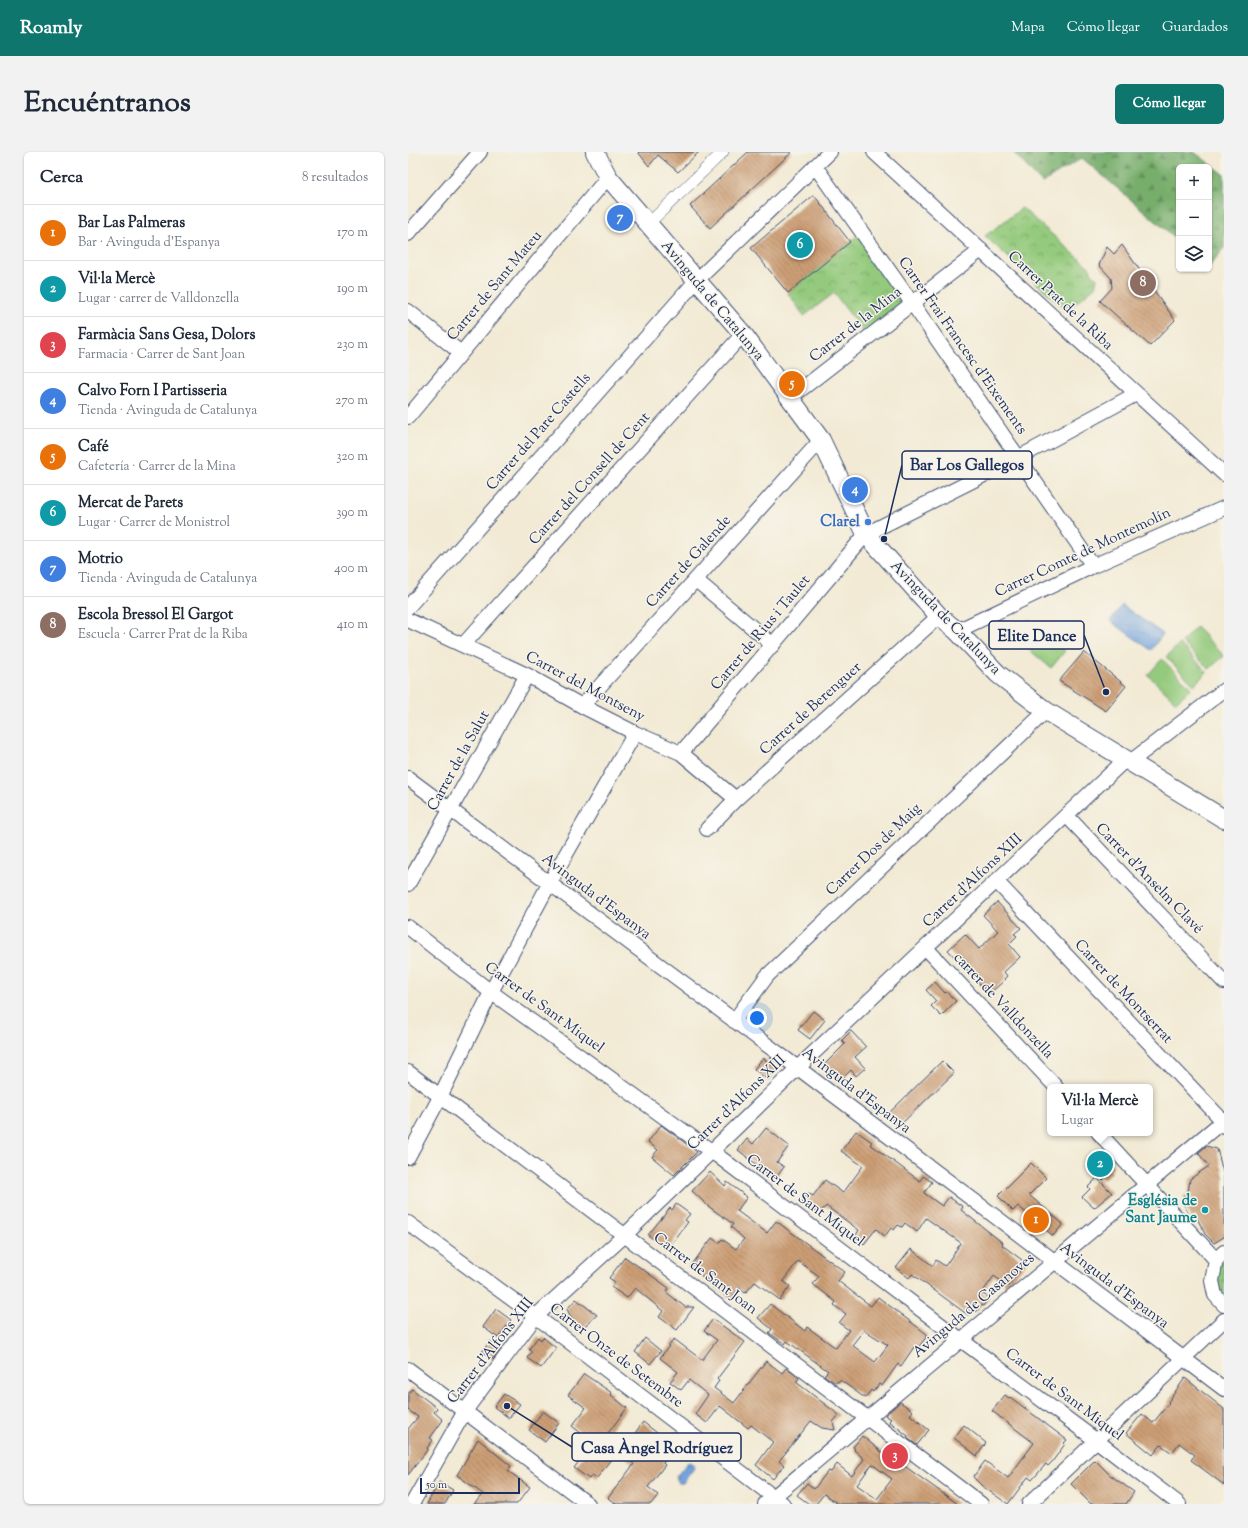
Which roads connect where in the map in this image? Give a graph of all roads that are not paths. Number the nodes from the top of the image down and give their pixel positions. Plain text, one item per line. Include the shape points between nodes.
1 (480, 152) edge
2 (595, 152) edge
3 (723, 152) edge
4 (830, 152) edge
5 (874, 152) edge
6 (815, 166) junction
7 (608, 177) junction
8 (648, 224) junction
9 (408, 234) edge
10 (981, 250) junction
11 (696, 281) junction
12 (912, 303) junction
13 (408, 311) edge
14 (743, 334) junction
15 (461, 353) junction
16 (1136, 394) junction
17 (790, 398) junction
18 (408, 417) edge
19 (821, 440) junction
20 (1018, 458) junction
21 (1224, 474) edge
22 (1224, 508) edge
23 (866, 534) junction
24 (1093, 566) junction
25 (696, 580) junction
26 (408, 607) edge
27 (939, 616) junction
28 (408, 620) edge
29 (957, 631) junction
30 (773, 645) junction
31 (463, 646) junction
32 (527, 675) junction
33 (1224, 690) edge
34 (582, 706) junction
35 (1046, 711) junction
36 (635, 733) junction
37 (681, 753) junction
38 (1128, 761) junction
39 (408, 778) edge
40 (736, 799) junction
41 (451, 811) junction
42 (1067, 816) junction
43 (1224, 819) edge
44 (707, 829) dead end
45 (996, 881) junction
46 (408, 884) edge
47 (549, 884) junction
48 (408, 927) edge
49 (926, 948) junction
50 (1224, 982) edge
51 (491, 992) junction
52 (734, 1021) junction
53 (798, 1068) junction
54 (408, 1072) edge
55 (1053, 1084) edge
56 (440, 1097) junction
57 (1224, 1122) edge
58 (1102, 1136) edge
59 (711, 1152) junction
60 (408, 1157) edge
61 (1147, 1184) junction
62 (408, 1223) edge
63 (625, 1235) junction
64 (1220, 1256) edge
65 (1053, 1262) junction
66 (1224, 1306) edge
67 (535, 1317) junction
68 (1224, 1320) edge
69 (961, 1340) junction
70 (1183, 1359) junction
71 (408, 1369) edge
72 (1224, 1389) edge
73 (464, 1411) junction
74 (867, 1418) junction
75 (1096, 1440) junction
76 (774, 1501) edge
77 (412, 1504) edge
78 (588, 1504) edge
79 (980, 1504) edge
80 (1029, 1504) edge
81 (1179, 1504) edge

1 - 9 street
2 - 7 street, Avinguda de Catalunya
3 - 8 street
4 - 6 street, Carrer del Pare Castells
5 - 10 street, Carrer Prat de la Riba
6 - 11 street, Carrer del Pare Castells
6 - 12 street, Carrer Frai Francesc d'Eixements
7 - 8 street, Avinguda de Catalunya
7 - 15 street, Carrer de Sant Mateu
8 - 11 street, Avinguda de Catalunya
10 - 12 street, Carrer de la Mina
10 - 16 street, Carrer Prat de la Riba
11 - 14 street, Avinguda de Catalunya
11 - 26 street, Carrer del Pare Castells
12 - 17 street, Carrer de la Mina
12 - 20 street, Carrer Frai Francesc d'Eixements
13 - 15 street
14 - 17 street, Avinguda de Catalunya
14 - 31 street, Carrer del Consell de Cent
15 - 18 street, Carrer de Sant Mateu
16 - 20 street
16 - 21 street, Carrer Prat de la Riba
17 - 19 street, Avinguda de Catalunya
19 - 23 street, Avinguda de Catalunya
19 - 25 street, Carrer de Galende
20 - 23 street
20 - 24 street, Carrer Frai Francesc d'Eixements
22 - 24 street, Carrer Comte de Montemolín
23 - 27 street, Avinguda de Catalunya
23 - 30 street, Carrer de Rius i Taulet
24 - 29 street, Carrer Comte de Montemolín
25 - 30 street
25 - 34 street, Carrer de Galende
27 - 29 street, Avinguda de Catalunya
27 - 40 street, Carrer de Berenguer
28 - 31 street, Carrer del Montseny
29 - 35 street, Avinguda de Catalunya via 998,674
30 - 37 street, Carrer de Rius i Taulet
31 - 32 street, Carrer del Montseny
32 - 34 street, Carrer del Montseny
32 - 41 street, Carrer de la Salut
33 - 38 street, Carrer d'Alfons XIII
34 - 36 street, Carrer del Montseny
35 - 38 street, Avinguda de Catalunya
35 - 52 street, Carrer Dos de Maig via 767,976
36 - 37 street, Carrer del Montseny
36 - 47 street
37 - 40 street, Carrer del Montseny
38 - 42 street, Carrer d'Alfons XIII
38 - 43 street, Avinguda de Catalunya
39 - 41 street, Avinguda d'Espanya
40 - 44 street, Carrer de Berenguer
41 - 46 street, Carrer de la Salut
41 - 47 street, Avinguda d'Espanya
42 - 45 street, Carrer d'Alfons XIII
42 - 50 street, Carrer d'Anselm Clavé
45 - 49 street, Carrer d'Alfons XIII
45 - 57 street, Carrer de Montserrat
47 - 51 street
47 - 52 street, Avinguda d'Espanya
48 - 51 street, Carrer de Sant Miquel
49 - 53 street, Carrer d'Alfons XIII
49 - 55 street, carrer de Valldonzella
51 - 56 street
51 - 59 street, Carrer de Sant Miquel
52 - 53 street, Avinguda d'Espanya
53 - 59 street, Carrer d'Alfons XIII
53 - 65 street, Avinguda d'Espanya
54 - 56 street, Carrer de Sant Joan
56 - 60 street
56 - 63 street, Carrer de Sant Joan
57 - 61 street, Avinguda de Casanoves
58 - 61 street
59 - 63 street, Carrer d'Alfons XIII
59 - 69 street, Carrer de Sant Miquel
61 - 64 street
61 - 65 street, Avinguda de Casanoves
62 - 67 street, Carrer Onze de Setembre
63 - 67 street, Carrer d'Alfons XIII
63 - 74 street, Carrer de Sant Joan
64 - 66 street via 1212,1281 1216,1295
65 - 69 street, Avinguda de Casanoves
65 - 70 street, Avinguda d'Espanya
67 - 73 street, Carrer d'Alfons XIII
67 - 76 street, Carrer Onze de Setembre
68 - 70 street
69 - 74 street, Avinguda de Casanoves
69 - 75 street, Carrer de Sant Miquel
70 - 72 street, Avinguda d'Espanya
70 - 75 street
71 - 73 street
73 - 77 street, Carrer d'Alfons XIII
73 - 78 street
74 - 76 street, Avinguda de Casanoves
74 - 79 street, Carrer de Sant Joan
75 - 80 street
75 - 81 street, Carrer de Sant Miquel

